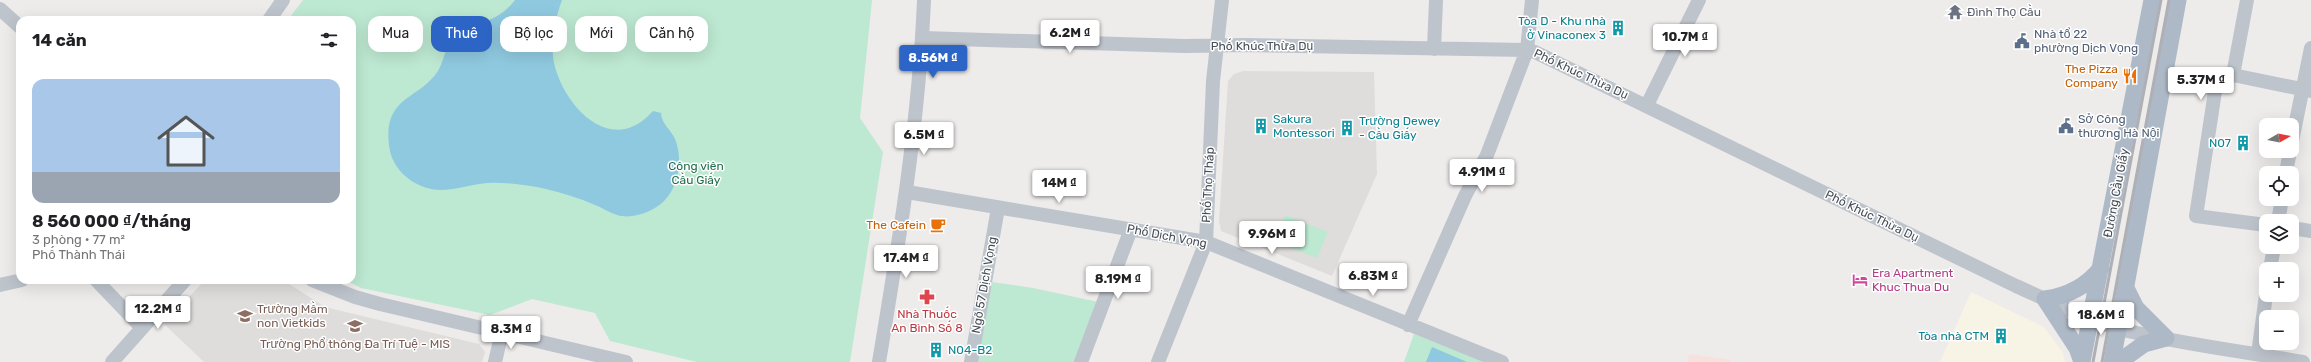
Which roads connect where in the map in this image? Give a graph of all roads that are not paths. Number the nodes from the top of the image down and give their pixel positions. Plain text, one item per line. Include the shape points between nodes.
1 (283, 0) edge
2 (924, 0) edge
3 (1222, 0) edge
4 (1436, 0) edge
5 (1532, 0) edge
6 (1699, 0) edge
7 (2152, 0) edge
8 (2178, 0) edge
9 (2247, 0) edge
10 (0, 9) edge
11 (272, 16) edge
12 (16, 24) edge
13 (923, 38) junction
14 (1218, 45) junction
15 (2311, 48) edge
16 (1434, 49) junction
17 (1527, 50) junction
18 (2233, 75) junction
19 (2306, 90) edge
20 (1647, 105) junction
21 (2298, 118) edge
22 (907, 192) junction
23 (998, 208) junction
24 (2259, 224) edge
25 (1131, 229) junction
26 (2299, 229) edge
27 (2311, 231) edge
28 (1206, 242) junction
29 (2101, 268) junction
30 (16, 281) edge
31 (100, 284) edge
32 (181, 284) edge
33 (322, 284) edge
34 (0, 285) edge
35 (2125, 286) junction
36 (2045, 299) junction
37 (2265, 302) edge
38 (2092, 319) junction
39 (1408, 325) junction
40 (142, 328) junction
41 (2119, 328) junction
42 (502, 332) junction
43 (2166, 338) junction
44 (2258, 354) junction
45 (617, 361) edge
46 (112, 362) edge
47 (495, 362) edge
48 (879, 362) edge
49 (971, 362) edge
50 (1081, 362) edge
51 (1158, 362) edge
52 (1502, 362) edge
53 (2082, 362) edge
54 (2112, 362) edge
55 (2119, 362) edge
56 (2303, 362) edge

1 - 11 street
2 - 13 street
3 - 14 street, Phố Thọ Tháp
4 - 16 street
5 - 17 street
6 - 20 street
7 - 29 main road, Đường Cầu Giấy
8 - 35 main road
9 - 18 street
10 - 12 street
13 - 14 street, Phố Khúc Thừa Dụ
13 - 22 street
14 - 16 street, Phố Khúc Thừa Dụ
14 - 28 street, Phố Thọ Tháp via 1213,81
15 - 19 street
16 - 17 street, Phố Khúc Thừa Dụ
17 - 20 street, Phố Khúc Thừa Dụ via 1543,54
17 - 39 street via 1487,155 1465,196
18 - 19 street
18 - 24 street via 2216,85 2196,216
19 - 21 street
20 - 36 street, Phố Khúc Thừa Dụ
22 - 23 street, Phố Dịch Vọng
22 - 48 street
23 - 25 street, Phố Dịch Vọng
23 - 49 street, Ngõ 57 Dịch Vọng
25 - 28 street, Phố Dịch Vọng
25 - 50 street
26 - 27 street
28 - 39 street, Phố Dịch Vọng
28 - 51 street, Phố Thọ Tháp
29 - 36 main road via 2092,279 2075,290
29 - 38 main road, Đường Cầu Giấy
30 - 34 street
31 - 40 street
32 - 40 street
33 - 42 street via 355,297
35 - 41 main road
35 - 43 main road via 2136,308
36 - 38 street, Phố Khúc Thừa Dụ
36 - 53 main road via 2077,348
37 - 44 street
38 - 41 street, Phố Khúc Thừa Dụ
38 - 53 main road, Đường Cầu Giấy
39 - 52 street, Phố Dịch Vọng
40 - 46 street
41 - 43 street, Phố Khúc Thừa Dụ
41 - 54 main road
42 - 45 street
42 - 47 street
43 - 44 street, Phố Khúc Thừa Dụ
43 - 55 main road via 2144,344
44 - 56 street, Phố Khúc Thừa Dụ

